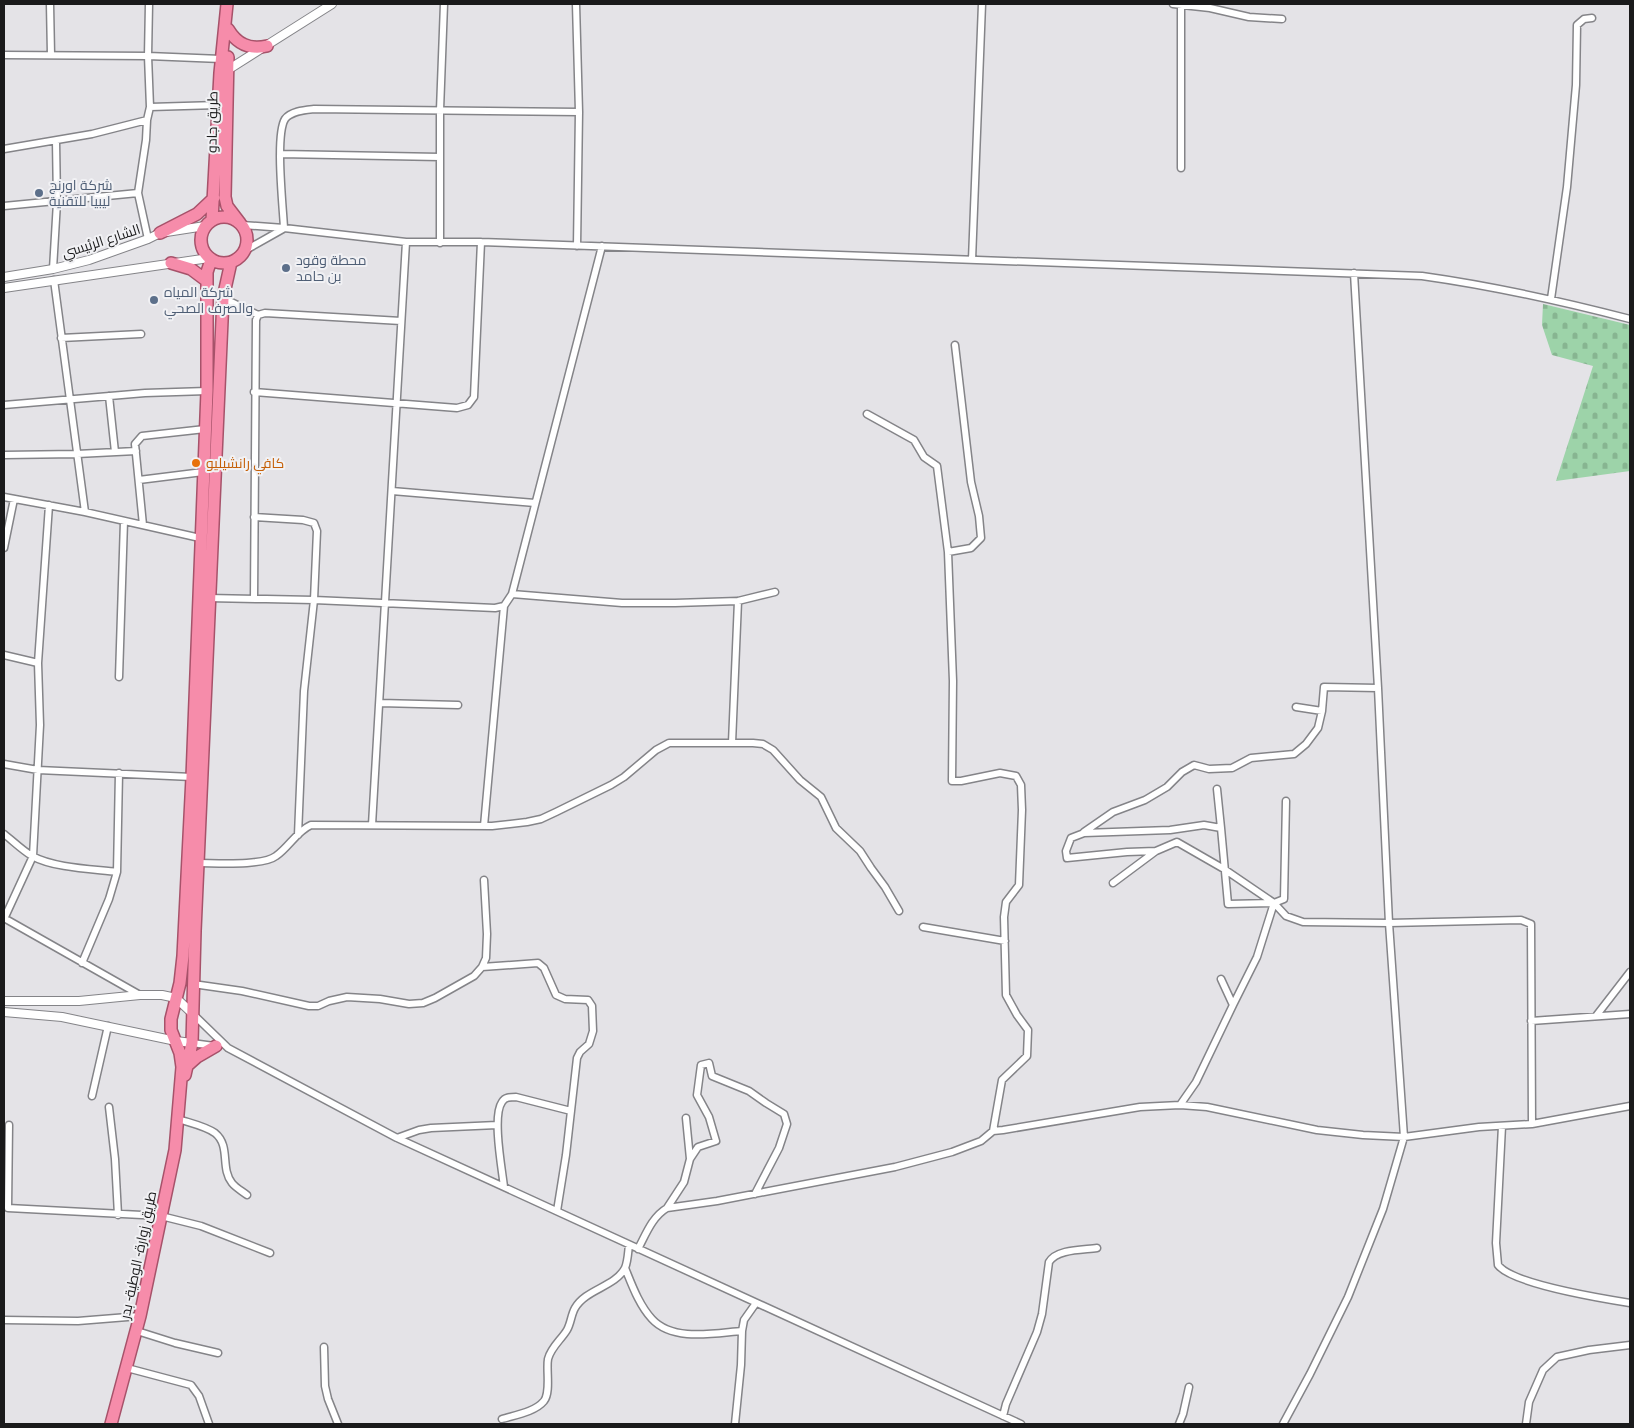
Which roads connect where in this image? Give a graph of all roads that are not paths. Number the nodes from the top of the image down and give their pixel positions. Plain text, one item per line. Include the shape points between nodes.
1 (50, 4) edge
2 (149, 4) edge
3 (227, 4) edge
4 (444, 4) edge
5 (576, 4) edge
6 (982, 4) edge
7 (1173, 4) edge
8 (328, 5) edge
9 (1181, 6) junction
10 (1592, 18) dead end
11 (1282, 19) dead end
12 (227, 23) junction
13 (267, 46) junction
14 (4, 55) edge
15 (51, 55) junction
16 (148, 56) junction
17 (221, 59) junction
18 (224, 72) junction
19 (218, 105) junction
20 (150, 107) junction
21 (440, 110) junction
22 (579, 112) junction
23 (147, 120) junction
24 (56, 141) junction
25 (4, 149) edge
26 (280, 154) junction
27 (440, 157) junction
28 (1181, 168) dead end
29 (138, 193) junction
30 (214, 198) junction
31 (57, 202) junction
32 (4, 206) edge
33 (209, 223) junction
34 (241, 224) junction
35 (284, 228) junction
36 (160, 233) junction
37 (148, 239) junction
38 (406, 242) junction
39 (481, 242) junction
40 (440, 243) junction
41 (576, 246) junction
42 (602, 246) junction
43 (244, 251) junction
44 (210, 258) junction
45 (972, 260) junction
46 (232, 262) junction
47 (171, 263) junction
48 (52, 269) junction
49 (1354, 273) junction
50 (4, 277) edge
51 (54, 280) junction
52 (207, 281) junction
53 (4, 288) edge
54 (223, 298) junction
55 (1551, 299) junction
56 (258, 315) junction
57 (1630, 318) edge
58 (402, 321) junction
59 (141, 334) dead end
60 (61, 338) junction
61 (955, 345) dead end
62 (207, 391) junction
63 (254, 392) junction
64 (109, 396) junction
65 (69, 400) junction
66 (397, 404) junction
67 (4, 405) edge
68 (867, 414) dead end
69 (205, 430) junction
70 (136, 451) junction
71 (115, 452) junction
72 (77, 454) junction
73 (4, 456) edge
74 (203, 472) junction
75 (139, 480) junction
76 (392, 491) junction
77 (4, 497) edge
78 (14, 499) junction
79 (535, 503) junction
80 (49, 505) junction
81 (85, 512) junction
82 (254, 517) junction
83 (124, 521) junction
84 (144, 525) junction
85 (200, 538) junction
86 (4, 548) edge
87 (948, 552) junction
88 (775, 592) dead end
89 (512, 594) junction
90 (204, 597) junction
91 (254, 599) junction
92 (314, 600) junction
93 (738, 600) junction
94 (386, 604) junction
95 (504, 606) junction
96 (4, 655) edge
97 (38, 663) junction
98 (119, 677) dead end
99 (1378, 688) junction
100 (380, 703) junction
101 (458, 705) dead end
102 (1296, 707) dead end
103 (1322, 711) junction
104 (732, 743) junction
105 (4, 764) edge
106 (38, 770) junction
107 (119, 773) junction
108 (192, 777) junction
109 (1217, 789) dead end
110 (1286, 801) dead end
111 (372, 825) junction
112 (484, 826) junction
113 (1221, 828) junction
114 (1084, 833) junction
115 (4, 834) edge
116 (298, 835) junction
117 (1156, 852) junction
118 (33, 856) junction
119 (198, 863) junction
120 (1224, 869) junction
121 (117, 872) junction
122 (484, 880) dead end
123 (1113, 883) dead end
124 (1274, 902) junction
125 (899, 911) dead end
126 (4, 919) edge
127 (1389, 923) junction
128 (923, 927) dead end
129 (1005, 941) junction
130 (82, 963) junction
131 (482, 966) junction
132 (1630, 972) edge
133 (1221, 978) dead end
134 (193, 984) junction
135 (140, 995) junction
136 (176, 998) junction
137 (4, 1001) edge
138 (1233, 1005) junction
139 (4, 1012) edge
140 (193, 1014) junction
141 (1630, 1014) edge
142 (1596, 1016) junction
143 (1531, 1021) junction
144 (108, 1026) junction
145 (176, 1042) junction
146 (192, 1043) junction
147 (216, 1046) junction
148 (228, 1048) junction
149 (188, 1065) junction
150 (181, 1089) junction
151 (92, 1096) dead end
152 (1180, 1105) junction
153 (1630, 1106) edge
154 (109, 1107) dead end
155 (571, 1111) junction
156 (686, 1118) dead end
157 (178, 1119) junction
158 (1532, 1124) junction
159 (9, 1125) dead end
160 (497, 1126) junction
161 (1502, 1126) junction
162 (994, 1131) junction
163 (1404, 1137) junction
164 (397, 1138) junction
165 (690, 1159) junction
166 (504, 1187) junction
167 (755, 1194) junction
168 (247, 1195) dead end
169 (6, 1208) edge
170 (667, 1208) junction
171 (557, 1211) junction
172 (118, 1214) junction
173 (161, 1216) junction
174 (629, 1245) junction
175 (1097, 1248) dead end
176 (638, 1249) junction
177 (270, 1253) dead end
178 (625, 1268) junction
179 (756, 1302) junction
180 (1630, 1303) edge
181 (140, 1316) junction
182 (4, 1320) edge
183 (137, 1331) junction
184 (742, 1331) junction
185 (1630, 1345) edge
186 (324, 1347) dead end
187 (218, 1353) dead end
188 (127, 1368) junction
189 (1189, 1388) dead end
190 (1003, 1416) junction
191 (502, 1419) dead end
192 (111, 1424) edge
193 (209, 1424) edge
194 (338, 1424) edge
195 (735, 1424) edge
196 (1021, 1424) edge
197 (1179, 1424) edge
198 (1283, 1424) edge
199 (1526, 1424) edge

1 - 15 street
2 - 16 street
3 - 12 highway, طريق جادو
4 - 21 street
5 - 22 street
6 - 45 street
7 - 9 street
8 - 13 street
9 - 11 street
9 - 28 street
10 - 55 street via 1577,25 1576,85 1567,187
12 - 13 highway via 232,37 240,43 257,48
12 - 17 highway, طريق جادو
12 - 18 highway, طريق جادو
13 - 18 street
14 - 15 street
15 - 16 street
16 - 17 street
16 - 20 street
17 - 18 highway, طريق جادو
18 - 19 highway, طريق جادو
18 - 34 highway, طريق جادو via 225,197 227,206
19 - 20 street
19 - 30 highway, طريق جادو
20 - 23 street
21 - 22 street
21 - 26 street via 301,111 289,115 284,121
21 - 27 street
22 - 41 street
23 - 24 street
23 - 29 street
24 - 25 street
24 - 31 street
26 - 27 street
26 - 35 street
27 - 40 street
29 - 31 street
29 - 37 street
30 - 33 highway, طريق جادو
30 - 36 highway via 197,214
31 - 32 street
31 - 48 street
33 - 34 highway via 228,217
33 - 36 street, الشارع الرئيسي
33 - 44 highway via 201,242
34 - 35 street
34 - 43 highway via 247,241
35 - 38 street
35 - 43 street
36 - 37 street, الشارع الرئيسي
37 - 48 street, الشارع الرئيسي
38 - 40 street
38 - 58 street
39 - 40 street
39 - 41 street
39 - 66 street via 474,397 468,405 457,408
41 - 42 street
42 - 45 street
42 - 79 street
43 - 46 highway
44 - 46 highway via 221,263
44 - 47 street, الشارع الرئيسي
44 - 52 highway
45 - 49 street
46 - 54 highway
47 - 51 street, الشارع الرئيسي
47 - 52 highway via 190,269
48 - 50 street, الشارع الرئيسي
49 - 55 street via 1422,276 1482,284
49 - 99 street
51 - 53 street, الشارع الرئيسي
51 - 60 street
52 - 62 highway
54 - 56 street
54 - 90 highway
55 - 57 street
56 - 58 street
56 - 63 street
58 - 66 street
59 - 60 street
60 - 65 street
61 - 87 street via 981,538 971,548
62 - 64 street
62 - 69 highway
63 - 66 street
63 - 82 street
64 - 65 street
64 - 71 street
65 - 67 street
65 - 72 street
66 - 76 street
68 - 87 street via 914,440 924,457 937,466
69 - 70 street via 142,436 135,444
69 - 74 highway
70 - 71 street
70 - 75 street
71 - 72 street
72 - 73 street
72 - 81 street
74 - 75 street
74 - 85 highway
75 - 84 street
76 - 79 street
76 - 94 street
77 - 78 street
78 - 80 street
78 - 86 street
79 - 89 street
80 - 81 street
80 - 97 street
81 - 83 street
82 - 91 street
82 - 92 street via 314,523 317,531
83 - 84 street
83 - 98 street
84 - 85 street
85 - 90 highway
87 - 129 street via 953,681 952,781 1000,773 1016,776 1021,785 1019,885 1006,902
88 - 93 street
89 - 93 street via 622,603
89 - 95 street
90 - 91 street
90 - 108 highway
90 - 119 highway
91 - 92 street
92 - 94 street
92 - 116 street via 304,690
93 - 104 street
94 - 95 street
94 - 100 street
95 - 112 street
96 - 97 street
97 - 106 street
99 - 103 street via 1324,687
99 - 127 street
100 - 101 street
100 - 111 street
102 - 103 street
103 - 114 street via 1318,728 1294,754 1251,758 1232,768 1209,769 1194,765 1145,800 1112,812
104 - 112 street via 669,743 611,785 548,816 528,822
104 - 125 street via 763,744 773,750 800,780 821,797 836,828 860,851
105 - 106 street
106 - 107 street
106 - 118 street
107 - 108 street
107 - 121 street
108 - 136 highway via 183,956
109 - 113 street
110 - 124 street via 1284,900
111 - 112 street
111 - 116 street via 311,825
113 - 114 street via 1204,825 1170,830
113 - 120 street
114 - 117 street via 1071,838 1067,858 1117,852
115 - 118 street
116 - 119 street via 269,860
117 - 120 street via 1177,842
117 - 123 street
118 - 121 street via 63,865
118 - 126 street
119 - 134 highway
120 - 124 street
120 - 124 street via 1228,904
121 - 130 street
122 - 131 street via 487,934 486,958
124 - 127 street via 1286,916 1303,922
124 - 138 street via 1258,957
126 - 130 street
127 - 143 street via 1528,922 1532,927
127 - 163 street
128 - 129 street
129 - 162 street via 1006,995 1028,1030 1027,1056 1002,1080
130 - 135 street
131 - 134 street via 474,976 435,998 409,1004 358,997 308,1006
131 - 155 street via 538,964 544,968 556,995 591,1002 591,1039 577,1058
132 - 142 street
133 - 138 street
134 - 140 highway
135 - 136 street
135 - 137 street via 79,1001
136 - 140 street
136 - 145 highway via 170,1019
138 - 152 street via 1196,1082
139 - 144 street via 62,1017
140 - 146 highway
140 - 148 street
141 - 142 street
142 - 143 street
143 - 158 street
144 - 145 street
144 - 151 street
145 - 146 street
145 - 150 highway via 181,1057
146 - 147 street
146 - 149 highway
147 - 148 street
147 - 149 highway
148 - 164 street
149 - 150 highway
150 - 157 highway, طريق زوارة- الوطية- بدر
152 - 162 street via 1140,1107
152 - 163 street via 1317,1130
153 - 158 street
154 - 172 street
155 - 160 street via 508,1097 499,1109
155 - 171 street
156 - 165 street
157 - 168 street via 213,1131 219,1137 231,1182
157 - 173 highway, طريق زوارة- الوطية- بدر
158 - 161 street
159 - 169 street
160 - 164 street via 431,1128
160 - 166 street
161 - 163 street
161 - 180 street via 1496,1243 1498,1265 1506,1273 1548,1286
162 - 167 street via 952,1152 922,1160
163 - 198 street via 1383,1209 1348,1297
164 - 166 street
165 - 167 street via 698,1147 716,1141 709,1117 697,1095 701,1065 709,1062 712,1076 749,1091 784,1114 787,1124 779,1148
165 - 170 street via 684,1182
166 - 171 street
167 - 170 street
169 - 172 street
170 - 176 street via 655,1218
171 - 174 street
172 - 173 street
173 - 177 street via 200,1226
173 - 181 highway, طريق زوارة- الوطية- بدر
174 - 176 street
174 - 178 street
175 - 190 street via 1061,1253 1049,1262 1037,1332
176 - 179 street
178 - 184 street via 653,1320 670,1330 700,1335
178 - 191 street via 584,1297 573,1311 567,1330 550,1353 544,1401
179 - 184 street via 744,1320
179 - 190 street
181 - 182 street via 78,1321
181 - 183 highway, طريق زوارة- الوطية- بدر
183 - 187 street
183 - 188 highway, طريق زوارة- الوطية- بدر
184 - 195 street
185 - 199 street via 1557,1357 1543,1370 1529,1402
186 - 194 street via 326,1392
188 - 192 highway, طريق زوارة- الوطية- بدر
188 - 193 street via 190,1385
189 - 197 street
190 - 196 street

